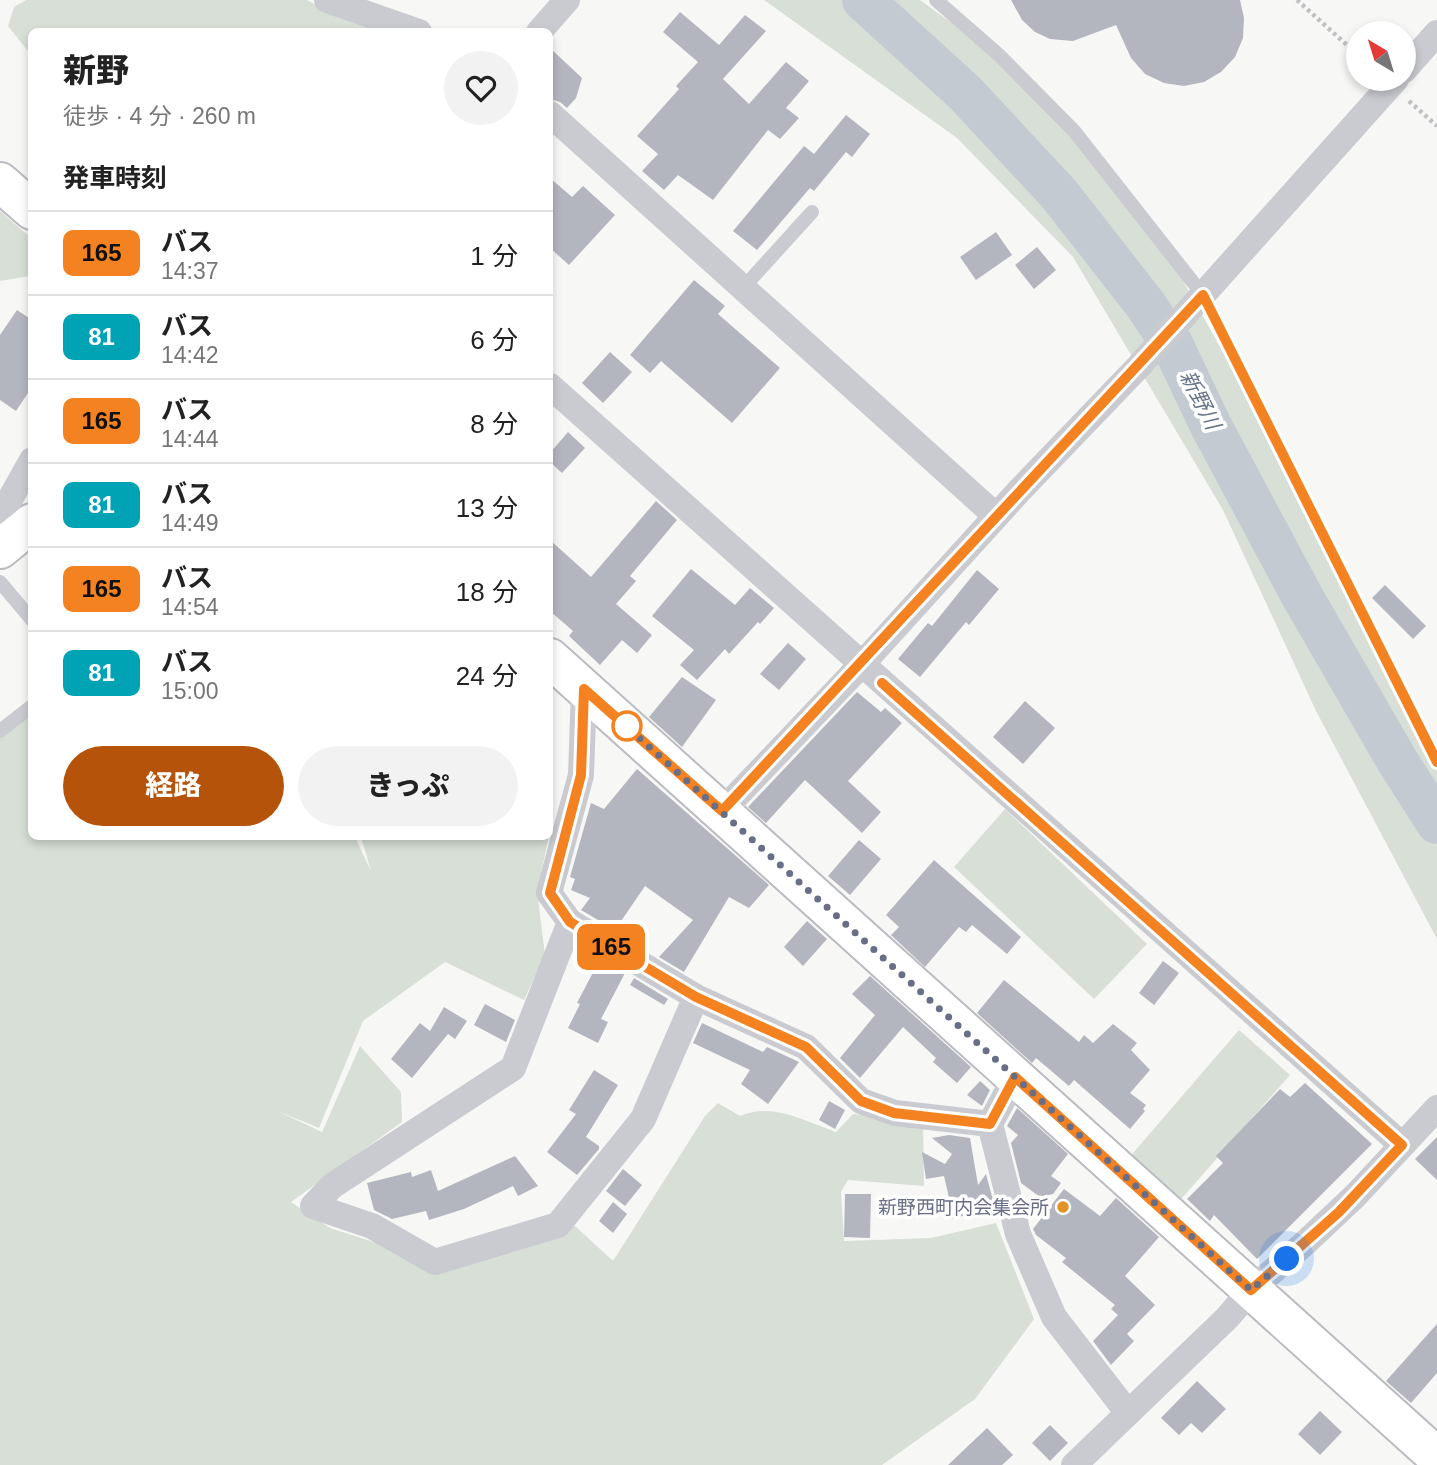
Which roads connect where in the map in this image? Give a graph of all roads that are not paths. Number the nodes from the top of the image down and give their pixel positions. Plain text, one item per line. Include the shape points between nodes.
1 (327, 0) edge
2 (567, 0) edge
3 (936, 0) edge
4 (408, 28) edge
5 (542, 28) edge
6 (1437, 33) edge
7 (1416, 57) edge
8 (1385, 91) edge
9 (553, 117) edge
10 (0, 182) edge
11 (28, 206) edge
12 (812, 212) dead end
13 (743, 288) junction
14 (1203, 295) junction
15 (553, 389) edge
16 (28, 467) edge
17 (996, 516) junction
18 (0, 517) edge
19 (28, 526) edge
20 (0, 548) edge
21 (0, 582) edge
22 (28, 615) edge
23 (553, 661) edge
24 (862, 664) junction
25 (584, 689) junction
26 (28, 709) edge
27 (0, 731) edge
28 (1437, 762) edge
29 (722, 811) junction
30 (570, 922) junction
31 (696, 997) junction
32 (1015, 1077) junction
33 (1437, 1108) edge
34 (990, 1124) junction
35 (1402, 1145) junction
36 (1251, 1290) junction
37 (1128, 1413) junction
38 (1437, 1457) edge
39 (1074, 1465) edge

1 - 4 street
2 - 5 street
3 - 14 lane via 999,55 1075,132
6 - 7 street
8 - 14 street
9 - 13 street
10 - 11 street
12 - 13 lane
13 - 17 street
14 - 17 street
14 - 28 lane
15 - 24 street
16 - 18 street
17 - 24 street
19 - 20 street
21 - 22 lane
23 - 25 street
24 - 29 street
24 - 35 street
25 - 29 street
25 - 30 street via 581,775 550,893
26 - 27 lane
29 - 32 street
30 - 31 street
30 - 31 street via 513,1068 332,1186 313,1206 372,1226 435,1262 558,1226 643,1119
31 - 34 street via 806,1047 861,1101 894,1113
32 - 34 street
32 - 36 street
33 - 35 street
34 - 37 street via 1018,1234 1054,1317
35 - 36 street via 1355,1196
36 - 37 street
36 - 38 street
37 - 39 street

